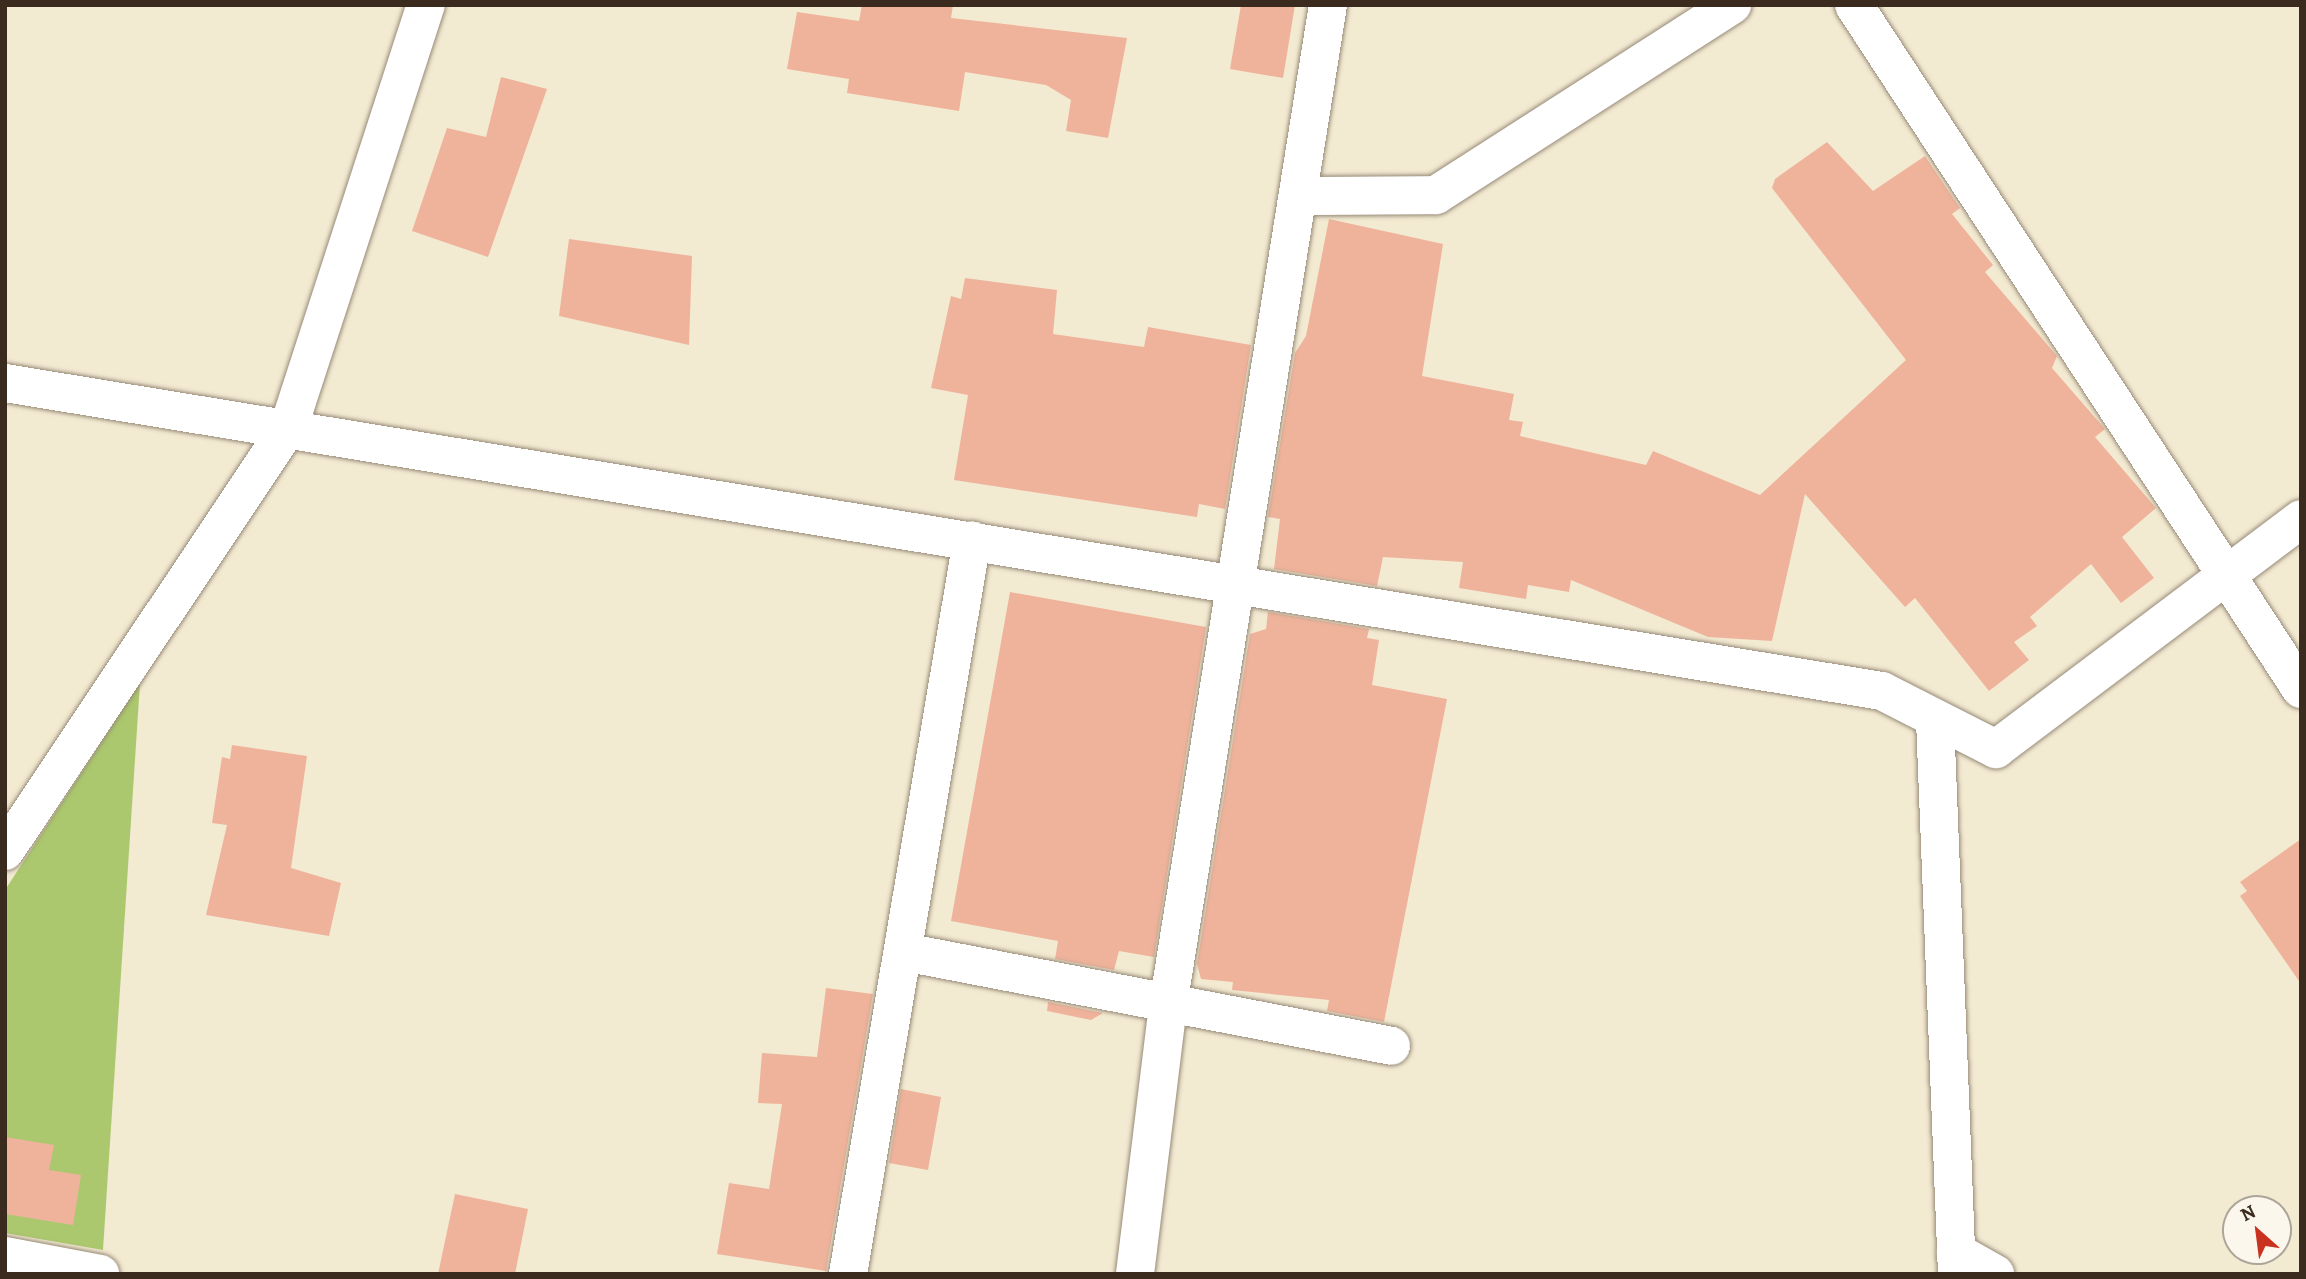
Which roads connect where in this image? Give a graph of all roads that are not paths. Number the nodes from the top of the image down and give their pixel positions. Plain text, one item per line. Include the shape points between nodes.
1 (426, 5) edge
2 (1328, 5) edge
3 (1731, 5) edge
4 (1854, 5) edge
5 (1300, 195) junction
6 (5, 383) edge
7 (289, 426) junction
8 (2301, 519) edge
9 (972, 540) junction
10 (2227, 575) junction
11 (1238, 589) junction
12 (2301, 689) edge
13 (1935, 719) junction
14 (5, 851) edge
15 (904, 952) junction
16 (1168, 1006) junction
17 (1391, 1046) dead end
18 (5, 1256) edge
19 (1956, 1263) edge
20 (100, 1274) edge
21 (848, 1274) edge
22 (1135, 1274) edge
23 (1995, 1274) edge

1 - 7 street
2 - 5 street
3 - 5 street via 1436,195
4 - 10 street
5 - 11 street
6 - 7 street
7 - 9 street
7 - 14 street
8 - 10 street
9 - 11 street
9 - 15 street
10 - 12 street
10 - 13 street via 1996,749
11 - 13 street via 1882,691
11 - 16 street
13 - 19 street
15 - 16 street
15 - 21 street
16 - 17 street
16 - 22 street
18 - 20 street
19 - 23 street

